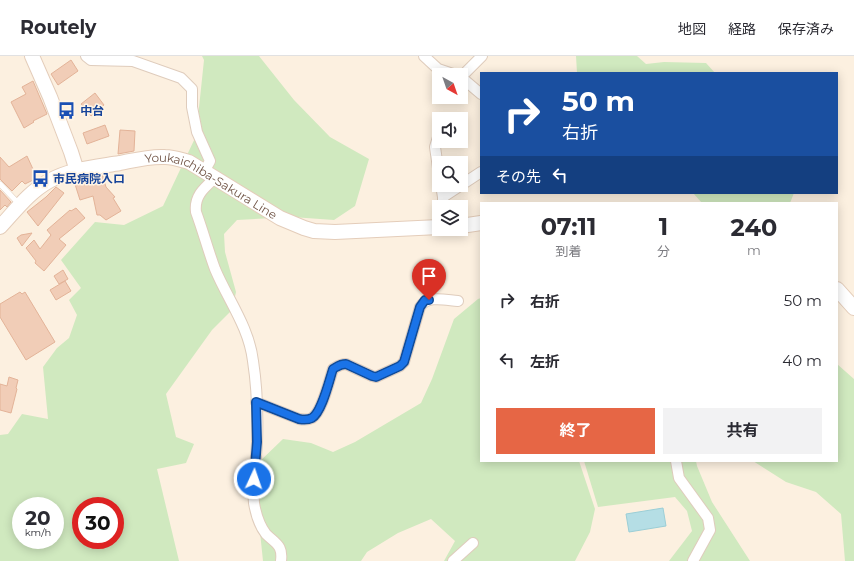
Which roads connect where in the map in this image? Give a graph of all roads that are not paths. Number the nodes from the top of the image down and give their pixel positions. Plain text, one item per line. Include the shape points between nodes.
1 (32, 56) edge
2 (86, 56) edge
3 (424, 56) edge
4 (482, 56) edge
5 (437, 68) edge
6 (468, 70) edge
7 (468, 83) edge
8 (480, 93) edge
9 (76, 171) junction
10 (480, 173) edge
11 (210, 175) junction
12 (0, 184) edge
13 (446, 200) edge
14 (20, 205) junction
15 (480, 223) edge
16 (432, 225) edge
17 (468, 225) edge
18 (0, 227) edge
19 (838, 290) edge
20 (458, 300) dead end
21 (854, 308) edge
22 (256, 402) junction
23 (676, 462) edge
24 (473, 543) dead end
25 (281, 561) edge
26 (453, 561) edge
27 (693, 561) edge

1 - 9 main road via 50,96
2 - 11 street via 91,60 133,61 181,78 192,89 192,107 197,132 210,161
3 - 5 street
4 - 6 street
7 - 8 street
9 - 11 main road, Youkaichiba-Sakura Line via 165,157 189,162
9 - 14 main road, Youkaichiba-Sakura Line via 49,181
10 - 13 street
11 - 16 main road, Youkaichiba-Sakura Line via 280,218 314,231
11 - 22 street via 197,198 196,212 216,270 242,321 250,344
12 - 14 lane
14 - 18 main road, Youkaichiba-Sakura Line
15 - 17 main road
19 - 21 main road
20 - 22 street via 429,300 422,303 404,362 400,366 376,377 346,364 333,369 319,410 312,418 299,419
22 - 25 street via 254,502 257,519 266,534 280,548
23 - 27 street via 679,478 708,518 710,530
24 - 26 street

